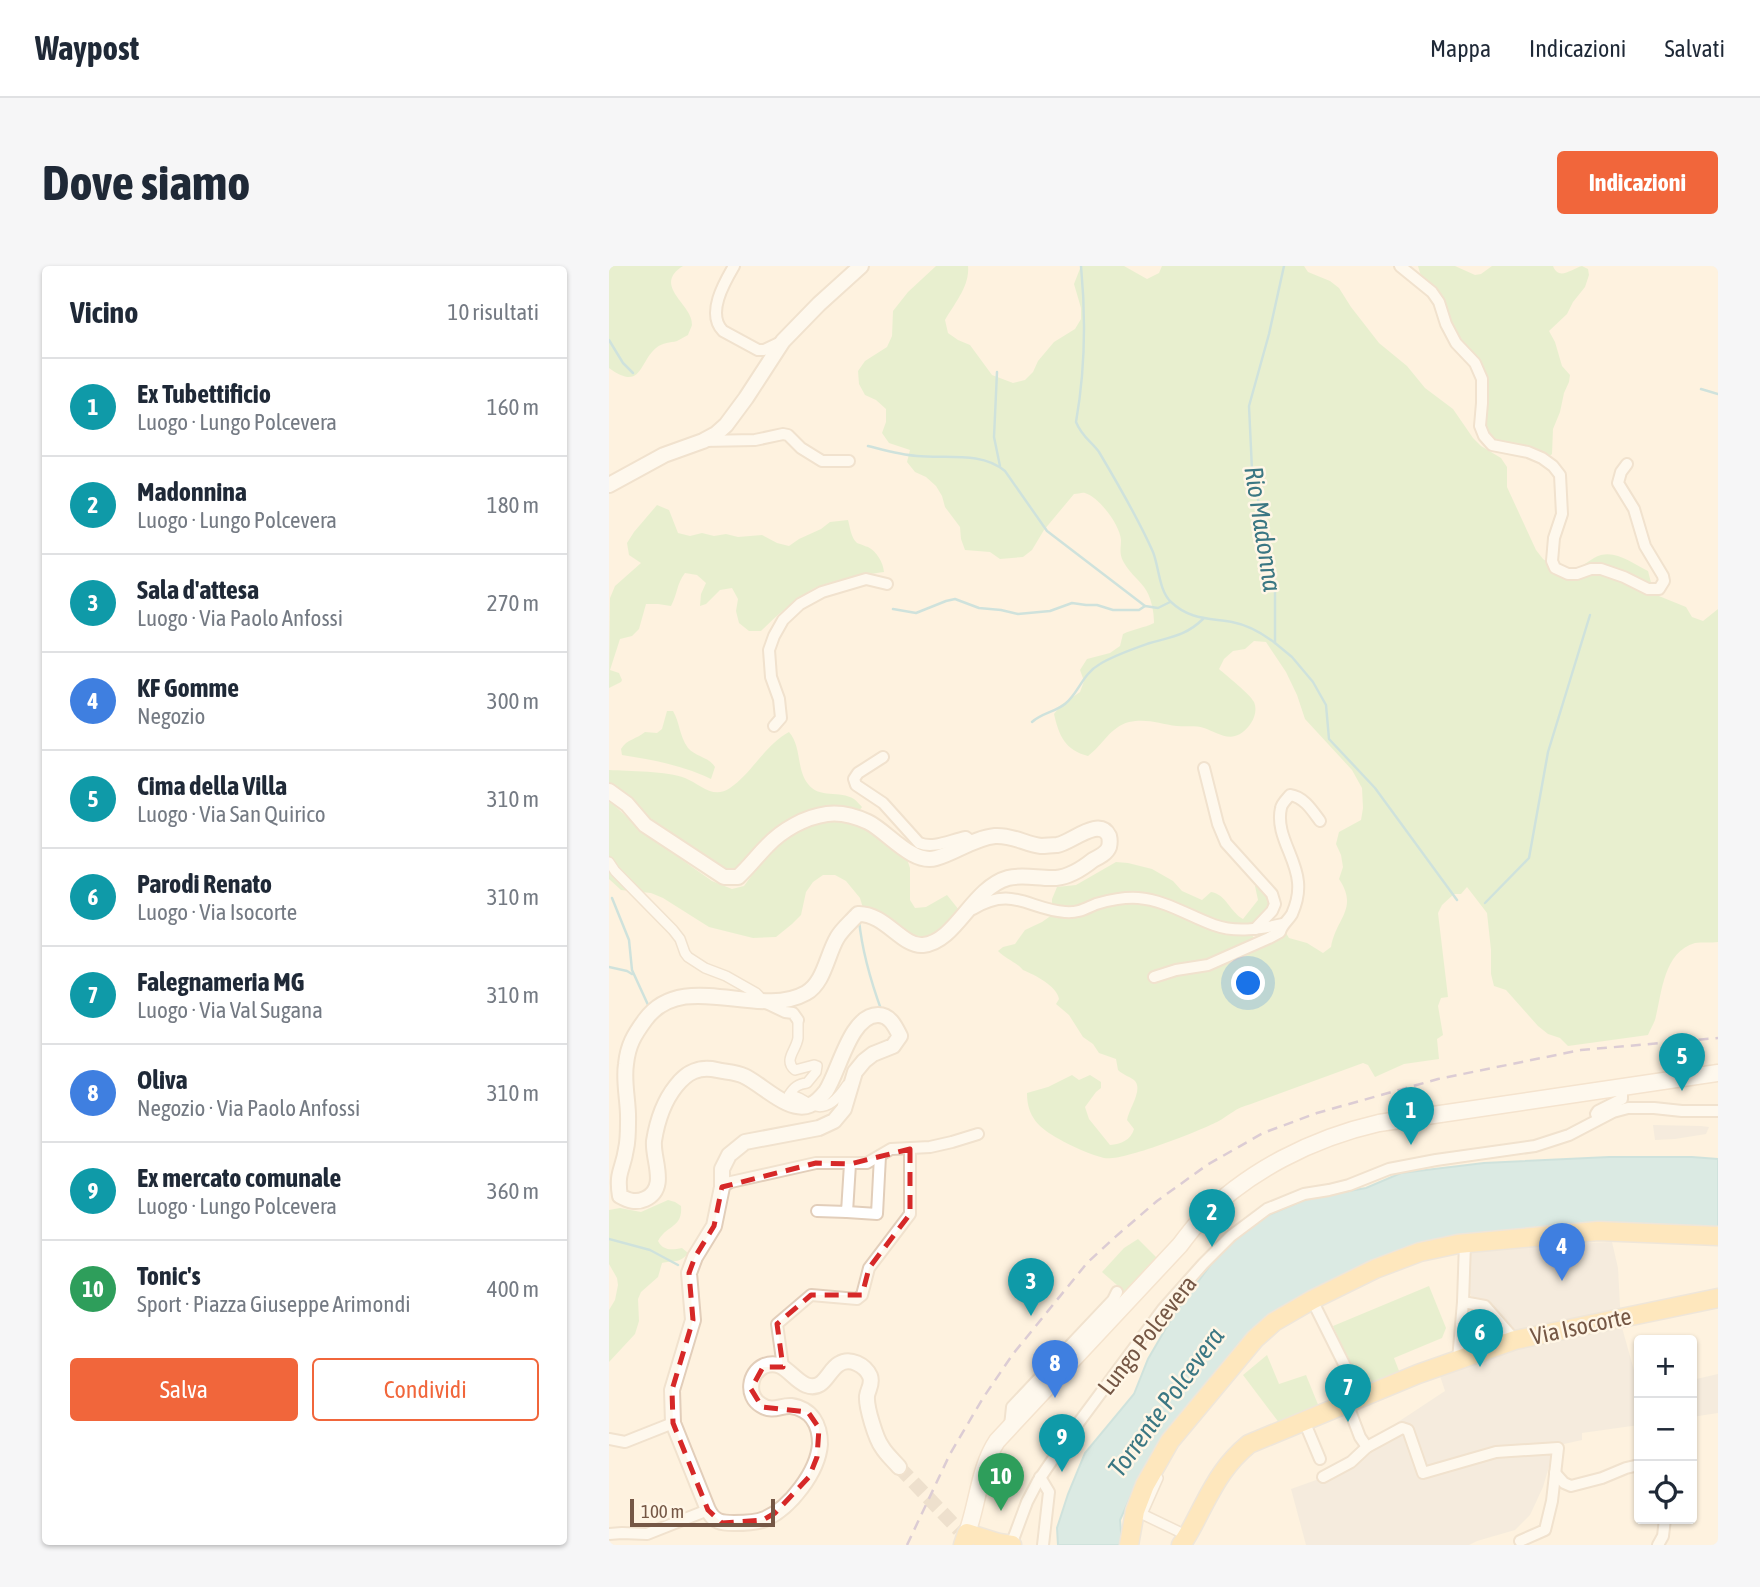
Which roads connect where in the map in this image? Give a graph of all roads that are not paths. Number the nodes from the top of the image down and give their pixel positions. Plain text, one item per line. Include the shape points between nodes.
1 (734, 266) edge
2 (861, 266) edge
3 (1400, 266) edge
4 (783, 341) junction
5 (703, 441) junction
6 (849, 461) dead end
7 (1627, 464) dead end
8 (609, 485) edge
9 (887, 584) dead end
10 (774, 726) dead end
11 (883, 757) dead end
12 (1204, 768) dead end
13 (609, 791) edge
14 (1320, 821) dead end
15 (974, 843) junction
16 (609, 862) edge
17 (962, 916) junction
18 (1283, 924) junction
19 (1255, 929) junction
20 (1154, 977) dead end
21 (761, 1001) junction
22 (798, 1020) joint
23 (855, 1072) junction
24 (1718, 1073) edge
25 (1622, 1087) junction
26 (812, 1105) junction
27 (1718, 1111) edge
28 (1596, 1120) junction
29 (978, 1134) dead end
30 (911, 1149) junction
31 (880, 1156) junction
32 (850, 1164) junction
33 (722, 1187) junction
34 (817, 1211) dead end
35 (847, 1212) junction
36 (1718, 1236) edge
37 (1465, 1243) junction
38 (1117, 1293) dead end
39 (1718, 1298) edge
40 (1312, 1300) junction
41 (1463, 1302) junction
42 (1515, 1340) junction
43 (1458, 1360) junction
44 (783, 1367) junction
45 (1347, 1402) junction
46 (1304, 1421) junction
47 (673, 1423) junction
48 (1010, 1426) junction
49 (609, 1439) edge
50 (1367, 1447) junction
51 (1320, 1458) dead end
52 (1157, 1463) junction
53 (1634, 1466) edge
54 (899, 1467) tunnel mouth
55 (1555, 1473) junction
56 (1323, 1477) dead end
57 (1039, 1479) junction
58 (710, 1516) junction
59 (1664, 1524) edge
60 (609, 1534) edge
61 (963, 1536) edge
62 (1184, 1541) edge
63 (1520, 1541) dead end
64 (1007, 1545) edge
65 (1044, 1545) edge
66 (1129, 1545) edge
67 (1658, 1545) edge

1 - 4 street via 717,304 718,326 758,350
2 - 4 street
3 - 7 street via 1432,292 1456,343 1475,362 1482,379 1480,426 1484,436 1492,446 1542,458 1560,475 1562,513 1554,538 1555,568 1568,574 1601,569 1658,589 1663,576 1644,546 1634,509 1618,483
4 - 5 street via 726,425
5 - 6 street via 755,440 783,434 821,461
5 - 8 street via 664,455
9 - 10 street via 866,579 822,592 783,620 769,650 781,718
11 - 15 street via 858,773 856,785 883,803 919,843 934,846 966,837
12 - 19 street via 1226,844 1272,894 1272,911
13 - 15 street via 645,825 724,877 738,877 768,844 795,824 826,814 870,822 920,857 933,859
14 - 18 street via 1298,796 1290,795 1281,806 1280,822 1298,883 1296,904
15 - 17 street via 994,836 1041,846 1062,844 1094,828 1103,830 1110,842 1107,851 1085,867 1058,878 1009,878 992,885
16 - 21 street via 673,930 688,957 755,993
17 - 19 street via 995,899 1020,899 1069,912 1136,898 1216,926
17 - 21 street via 937,942 918,946 883,922 858,914 837,937 809,992 790,1000
18 - 19 street
18 - 20 street via 1280,932 1208,965
21 - 22 street via 793,1013
21 - 26 street via 705,996 675,999 653,1009 632,1037 626,1065 628,1122 620,1196 638,1202 654,1192 658,1184 656,1126 670,1095 691,1072 707,1068 743,1075 791,1105
22 - 26 street via 790,1066 795,1070 817,1066 807,1083 799,1084 789,1095
23 - 26 street via 837,1100
23 - 26 street via 873,1054 893,1046 899,1035 885,1016 874,1015 860,1023 824,1094
23 - 33 street via 845,1109 834,1121 745,1142 722,1168
24 - 25 main road
25 - 28 street, Lungo Polcevera via 1622,1099 1598,1111
25 - 48 main road via 1365,1126 1312,1144 1271,1166 1199,1221
27 - 28 street, Lungo Polcevera via 1628,1108
28 - 57 street, Lungo Polcevera via 1551,1142 1389,1169 1267,1209 1231,1236 1163,1309
29 - 30 street
30 - 31 street
30 - 44 street via 910,1214 869,1268 862,1295 857,1299 811,1295 778,1324
31 - 32 street
31 - 35 street via 877,1214
32 - 33 street via 816,1163
32 - 35 street
33 - 47 street via 714,1226 689,1273 693,1320 672,1390
34 - 35 street
36 - 37 main road via 1598,1231
37 - 40 main road via 1420,1252
37 - 41 street
38 - 48 street via 1012,1407
39 - 42 main road, Via Isocorte
40 - 45 street via 1346,1368
40 - 52 main road via 1275,1321 1255,1339
41 - 42 street via 1485,1306
41 - 43 street
42 - 43 main road, Via Isocorte
43 - 45 main road, Via Isocorte
44 - 54 street via 806,1385 817,1385 838,1364 861,1364 870,1376 868,1407 881,1446
44 - 58 street via 762,1367 753,1377 751,1389 762,1406 790,1406 808,1412 819,1428 815,1465 793,1498 763,1520 722,1523
45 - 46 main road, Via Isocorte
45 - 50 street
46 - 51 street
46 - 62 main road, Via Isocorte via 1249,1444 1236,1455
47 - 49 street via 625,1442
47 - 58 street
48 - 61 main road via 991,1451
50 - 55 street via 1402,1428 1408,1430 1423,1473 1496,1452 1558,1448
50 - 56 street
52 - 62 street via 1159,1475 1142,1514
52 - 66 main road via 1135,1511
53 - 55 street via 1571,1486
55 - 63 street via 1545,1530
57 - 64 street, Lungo Polcevera
57 - 65 street via 1049,1492
58 - 60 street via 647,1534
59 - 67 street
61 - 64 main road

